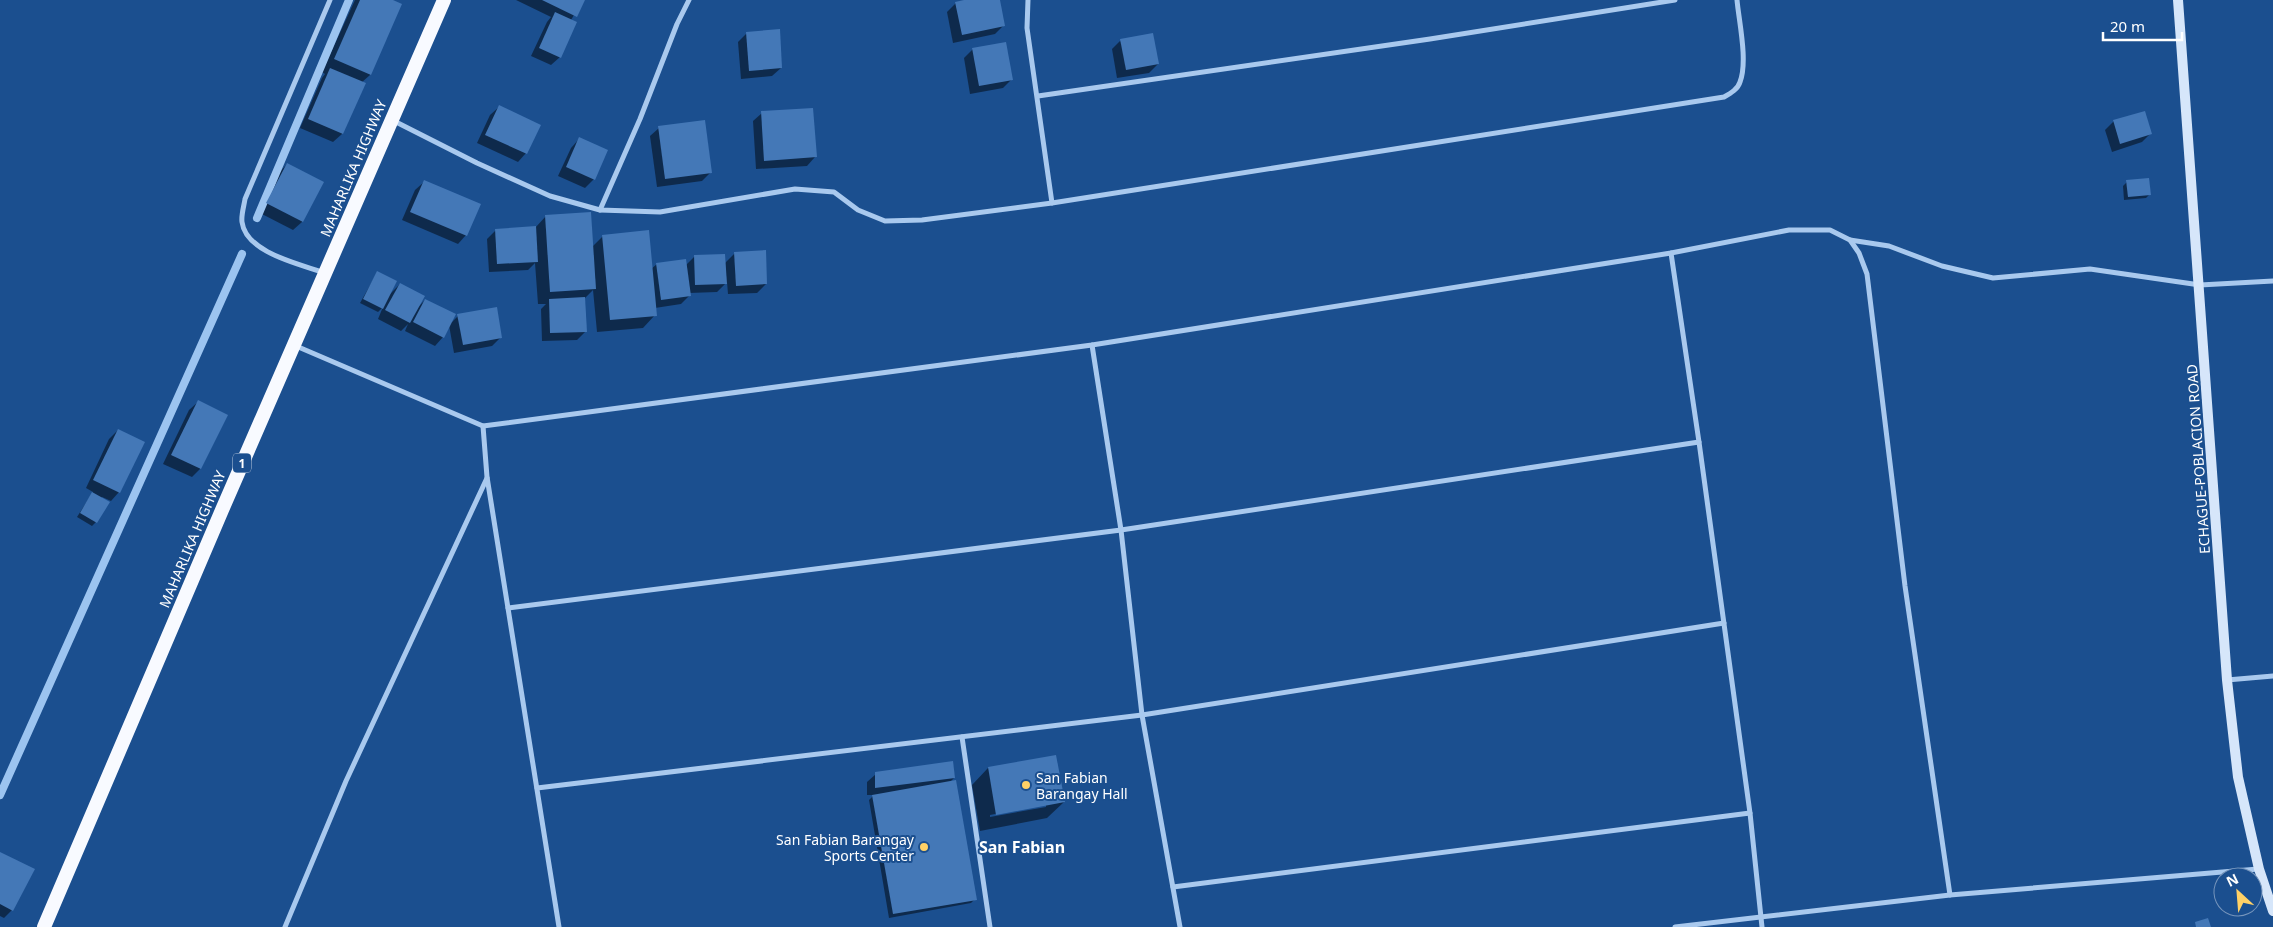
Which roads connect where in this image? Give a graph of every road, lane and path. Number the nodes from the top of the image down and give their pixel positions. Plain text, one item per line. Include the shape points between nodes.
1 (330, 0) edge
2 (444, 0) edge
3 (689, 0) edge
4 (1028, 0) edge
5 (1675, 0) edge
6 (1737, 0) edge
7 (2178, 0) edge
8 (1038, 96) junction
9 (391, 120) junction
10 (1052, 203) junction
11 (600, 210) junction
12 (1850, 240) junction
13 (1671, 253) junction
14 (326, 273) junction
15 (2273, 281) edge
16 (2200, 285) junction
17 (293, 345) junction
18 (1092, 345) junction
19 (484, 426) junction
20 (1700, 442) junction
21 (488, 477) junction
22 (1121, 530) junction
23 (508, 608) junction
24 (1724, 623) junction
25 (2273, 676) edge
26 (2228, 680) junction
27 (1142, 715) junction
28 (962, 737) junction
29 (537, 788) junction
30 (1750, 813) junction
31 (2259, 867) edge
32 (2213, 872) edge
33 (2263, 880) edge
34 (1173, 887) junction
35 (1950, 895) junction
36 (2273, 911) edge
37 (1760, 916) junction
38 (44, 927) edge
39 (285, 927) edge
40 (559, 927) edge
41 (990, 927) edge
42 (1180, 927) edge
43 (1675, 927) edge
44 (1762, 927) edge

1 - 14 street via 245,199 242,222 247,236 258,246
2 - 9 highway, MAHARLIKA HIGHWAY / 1
3 - 11 street
4 - 8 street via 1027,28
5 - 8 street via 1420,41
6 - 10 street via 1743,66 1734,92 1724,97
7 - 16 main road, ECHAGUE-POBLACION ROAD
8 - 10 street
9 - 11 street via 550,196
9 - 14 highway, MAHARLIKA HIGHWAY / 1
10 - 11 street via 922,220 884,221 858,210 834,192 795,189 660,212
12 - 13 street via 1830,230 1789,230
12 - 16 street via 1888,246 1942,266 1993,278 2090,269
12 - 35 street via 1867,274 1905,586
13 - 18 street
13 - 20 street
14 - 17 highway, MAHARLIKA HIGHWAY / 1
15 - 16 street
16 - 26 main road, ECHAGUE-POBLACION ROAD
17 - 19 street
17 - 38 highway, MAHARLIKA HIGHWAY / 1
18 - 19 street
18 - 22 street
19 - 21 street
20 - 22 street
20 - 24 street
21 - 23 street
21 - 39 street via 346,781
22 - 23 street
22 - 27 street
23 - 29 street
24 - 27 street
24 - 30 street
25 - 26 street
26 - 31 main road, ECHAGUE-POBLACION ROAD via 2238,777
27 - 28 street
27 - 34 street
28 - 29 street
28 - 41 street
29 - 40 street
30 - 34 street
30 - 37 street
32 - 35 street
33 - 36 main road, ECHAGUE-POBLACION ROAD
34 - 42 street
35 - 37 street
37 - 43 street
37 - 44 street

